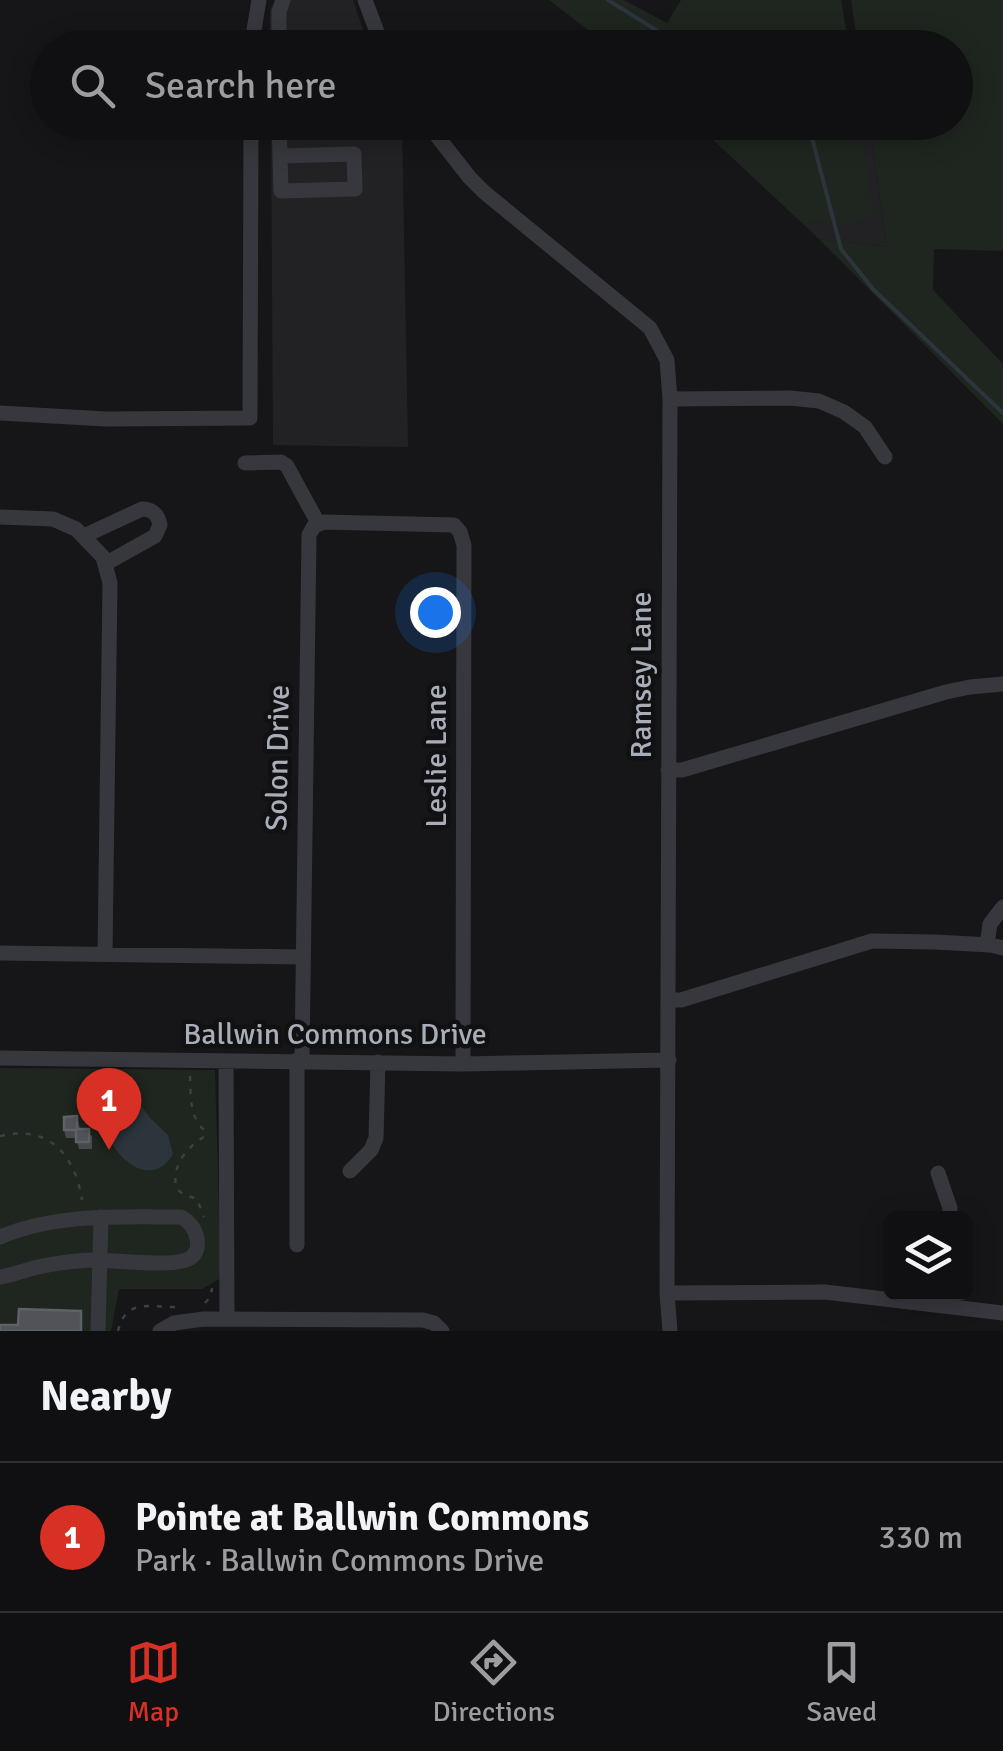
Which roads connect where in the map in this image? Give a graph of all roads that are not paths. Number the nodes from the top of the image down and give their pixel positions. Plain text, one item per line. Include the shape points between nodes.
1 (259, 0) edge
2 (283, 0) edge
3 (365, 0) edge
4 (254, 30) edge
5 (278, 30) edge
6 (376, 30) edge
7 (251, 140) edge
8 (280, 140) edge
9 (440, 140) edge
10 (280, 156) junction
11 (670, 399) junction
12 (0, 413) edge
13 (885, 457) dead end
14 (245, 462) dead end
15 (0, 517) edge
16 (318, 523) junction
17 (84, 536) junction
18 (105, 564) junction
19 (1003, 684) edge
20 (668, 770) junction
21 (1003, 908) edge
22 (995, 946) edge
23 (0, 953) edge
24 (105, 954) junction
25 (302, 958) junction
26 (668, 1000) junction
27 (0, 1058) edge
28 (300, 1060) junction
29 (669, 1060) junction
30 (226, 1061) junction
31 (378, 1062) junction
32 (463, 1064) junction
33 (350, 1172) dead end
34 (938, 1172) dead end
35 (950, 1211) edge
36 (100, 1217) junction
37 (0, 1236) edge
38 (297, 1245) dead end
39 (100, 1260) junction
40 (0, 1276) edge
41 (668, 1293) junction
42 (883, 1296) edge
43 (944, 1301) edge
44 (1003, 1314) edge
45 (227, 1319) junction
46 (204, 1325) edge
47 (284, 1325) edge
48 (98, 1331) edge
49 (160, 1331) edge
50 (442, 1331) edge
51 (670, 1331) edge

1 - 4 street
2 - 5 street
3 - 6 street
7 - 12 street via 250,418
8 - 10 street
9 - 11 street, Ramsey Lane via 484,192 650,328 667,360
10 - 10 street via 281,191 355,189 354,154
11 - 13 street via 819,401 865,427
11 - 20 street, Ramsey Lane
14 - 16 street via 288,466
15 - 17 street via 53,519
16 - 25 street, Solon Drive via 308,538
16 - 32 street, Leslie Lane via 454,525 464,545
17 - 18 street
17 - 18 street via 142,509 156,515 155,536
18 - 24 street
19 - 20 street via 946,692
20 - 26 street, Ramsey Lane
21 - 22 street via 990,924
22 - 26 street via 872,940
23 - 24 street
24 - 25 street
25 - 28 street, Solon Drive
26 - 29 street, Ramsey Lane
27 - 30 street, Ballwin Commons Drive
28 - 30 street, Ballwin Commons Drive
28 - 31 street, Ballwin Commons Drive
28 - 38 street, Solon Drive
29 - 32 street, Ballwin Commons Drive
29 - 41 street, Ramsey Lane
30 - 45 street
31 - 32 street, Ballwin Commons Drive
31 - 33 street via 376,1138
34 - 35 street
36 - 37 street
36 - 39 street
36 - 39 street via 182,1217 197,1238 186,1260
39 - 40 street
39 - 48 street
41 - 42 street
41 - 51 street, Ramsey Lane
43 - 44 street
45 - 46 street
45 - 47 street
46 - 49 street via 174,1323
47 - 50 street via 424,1320

